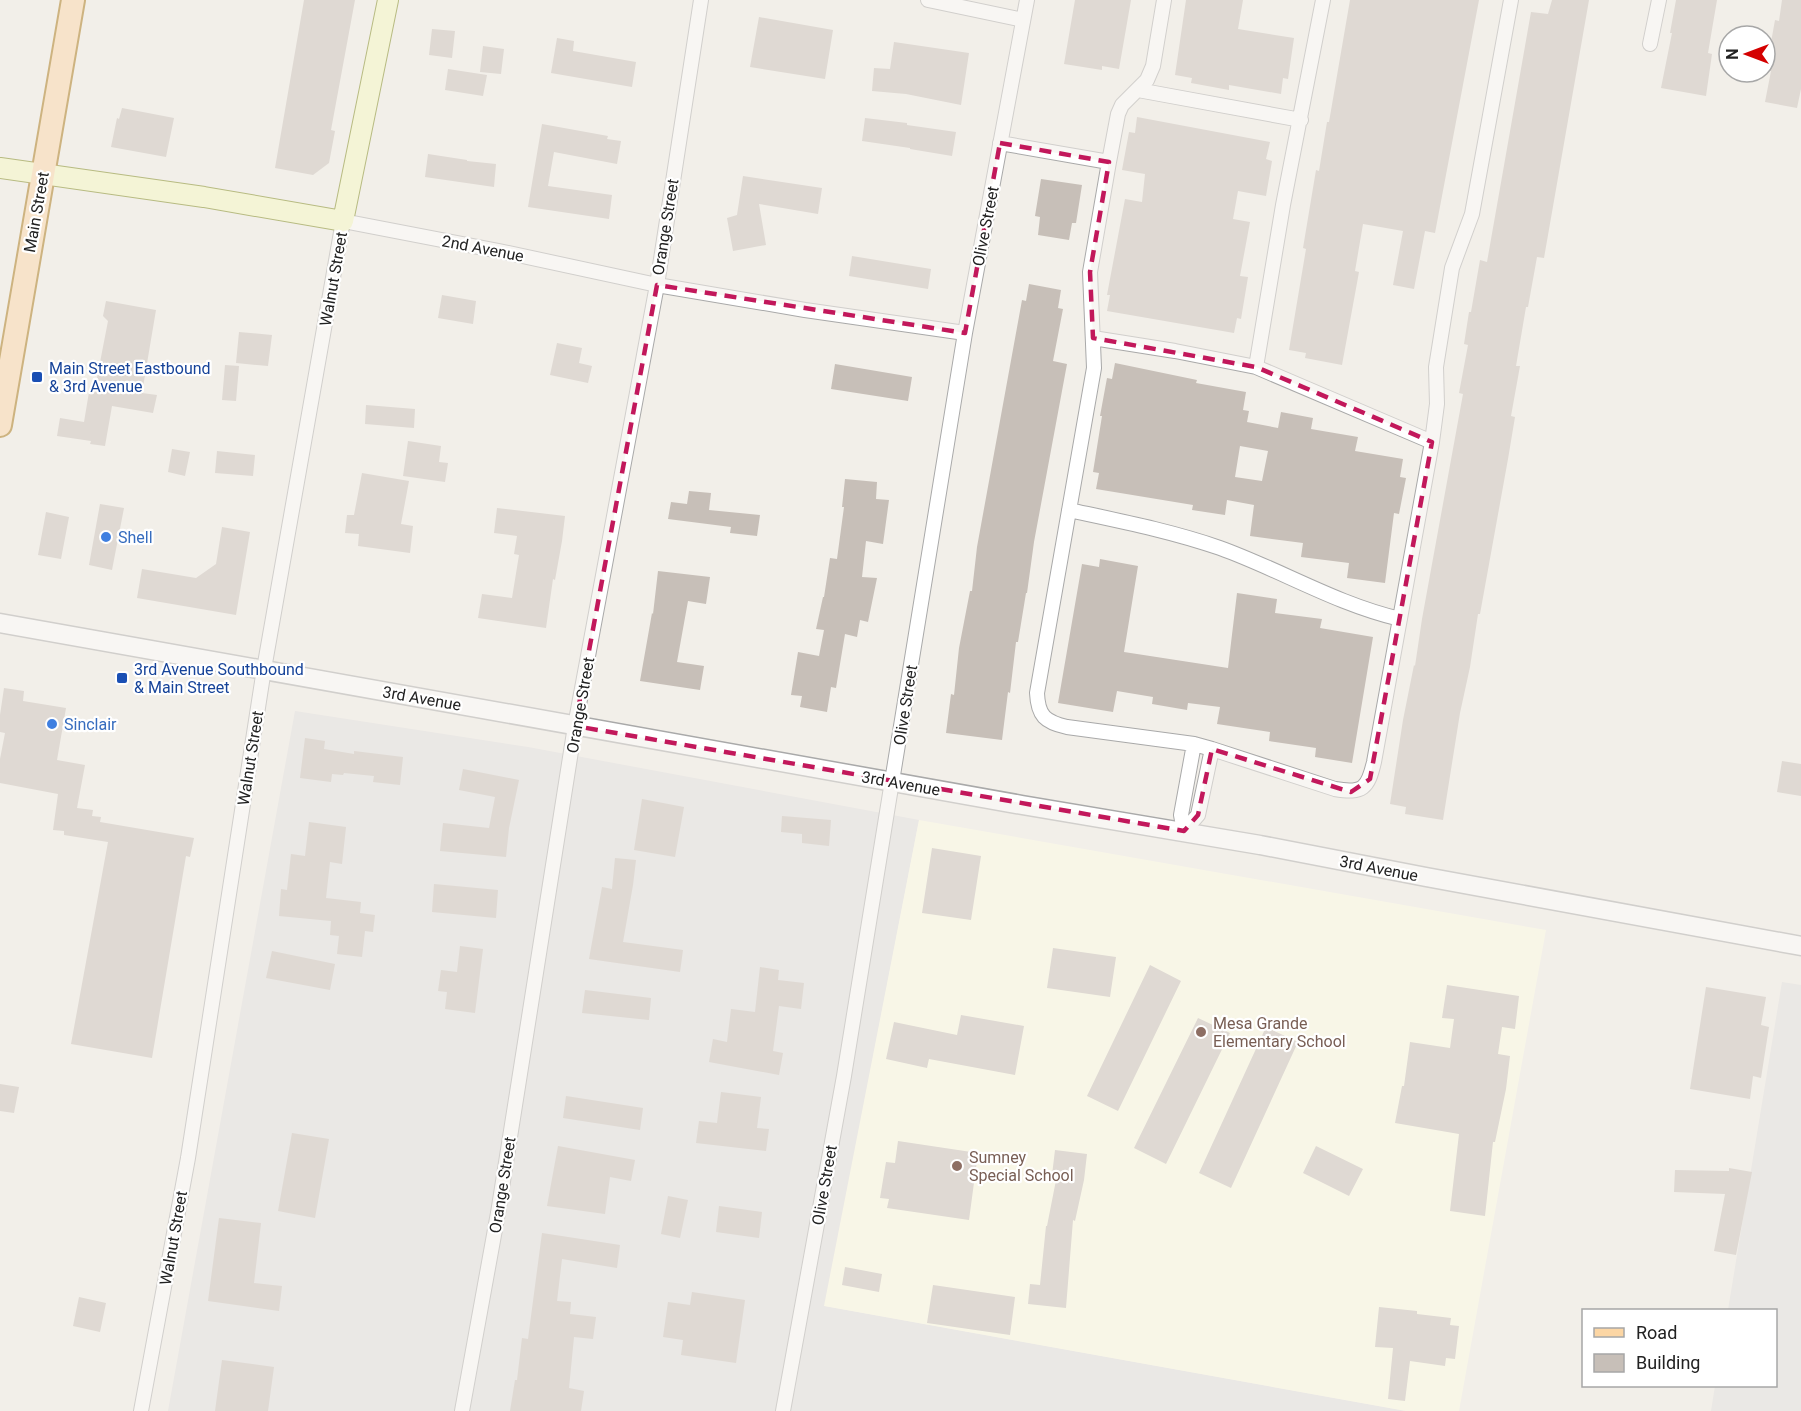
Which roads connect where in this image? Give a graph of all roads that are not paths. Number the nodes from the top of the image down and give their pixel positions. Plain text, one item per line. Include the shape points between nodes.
1 (73, 0) edge
2 (388, 0) edge
3 (701, 0) edge
4 (928, 0) edge
5 (1027, 0) edge
6 (1164, 0) edge
7 (1323, 0) edge
8 (1511, 0) edge
9 (1659, 0) edge
10 (1023, 20) junction
11 (1650, 44) dead end
12 (1138, 90) junction
13 (1301, 120) junction
14 (1000, 143) junction
15 (1109, 162) junction
16 (0, 168) edge
17 (43, 175) junction
18 (343, 221) junction
19 (657, 285) junction
20 (965, 333) junction
21 (1093, 338) junction
22 (1256, 367) junction
23 (0, 425) edge
24 (1432, 442) junction
25 (1069, 510) junction
26 (1400, 619) junction
27 (0, 623) edge
28 (264, 669) junction
29 (575, 726) junction
30 (1194, 744) junction
31 (1212, 748) junction
32 (892, 781) junction
33 (1185, 831) junction
34 (1801, 946) edge
35 (141, 1411) edge
36 (462, 1411) edge
37 (783, 1411) edge

1 - 17 main road, Main Street
2 - 18 main road, Walnut Street
3 - 19 street, Orange Street
4 - 10 street
5 - 10 street, Olive Street
6 - 12 street via 1153,66
7 - 13 street
8 - 24 street via 1472,214 1452,268 1436,367
9 - 11 street
10 - 14 street, Olive Street
12 - 13 street
12 - 15 street via 1118,114
13 - 22 street
14 - 15 street
14 - 20 street, Olive Street
15 - 21 street via 1090,272
16 - 17 main road, 2nd Avenue
17 - 18 main road, 2nd Avenue
17 - 23 main road, Main Street
18 - 19 street, 2nd Avenue
18 - 28 street, Walnut Street
19 - 20 street, 2nd Avenue
19 - 29 street, Orange Street
20 - 32 street, Olive Street
21 - 22 street
21 - 25 street via 1094,368
22 - 24 street
24 - 26 street
25 - 26 street via 1147,526 1221,549 1348,604
25 - 30 street via 1036,693 1037,706 1052,724
26 - 31 street via 1374,762 1370,779 1362,788 1351,792 1335,789
27 - 28 street, 3rd Avenue
28 - 29 street, 3rd Avenue
28 - 35 street, Walnut Street via 188,1158
29 - 32 street, 3rd Avenue
29 - 36 street, Orange Street via 498,1213
30 - 31 street
30 - 33 street via 1181,814
31 - 33 street via 1198,815
32 - 33 street, 3rd Avenue
32 - 37 street, Olive Street
33 - 34 street, 3rd Avenue

